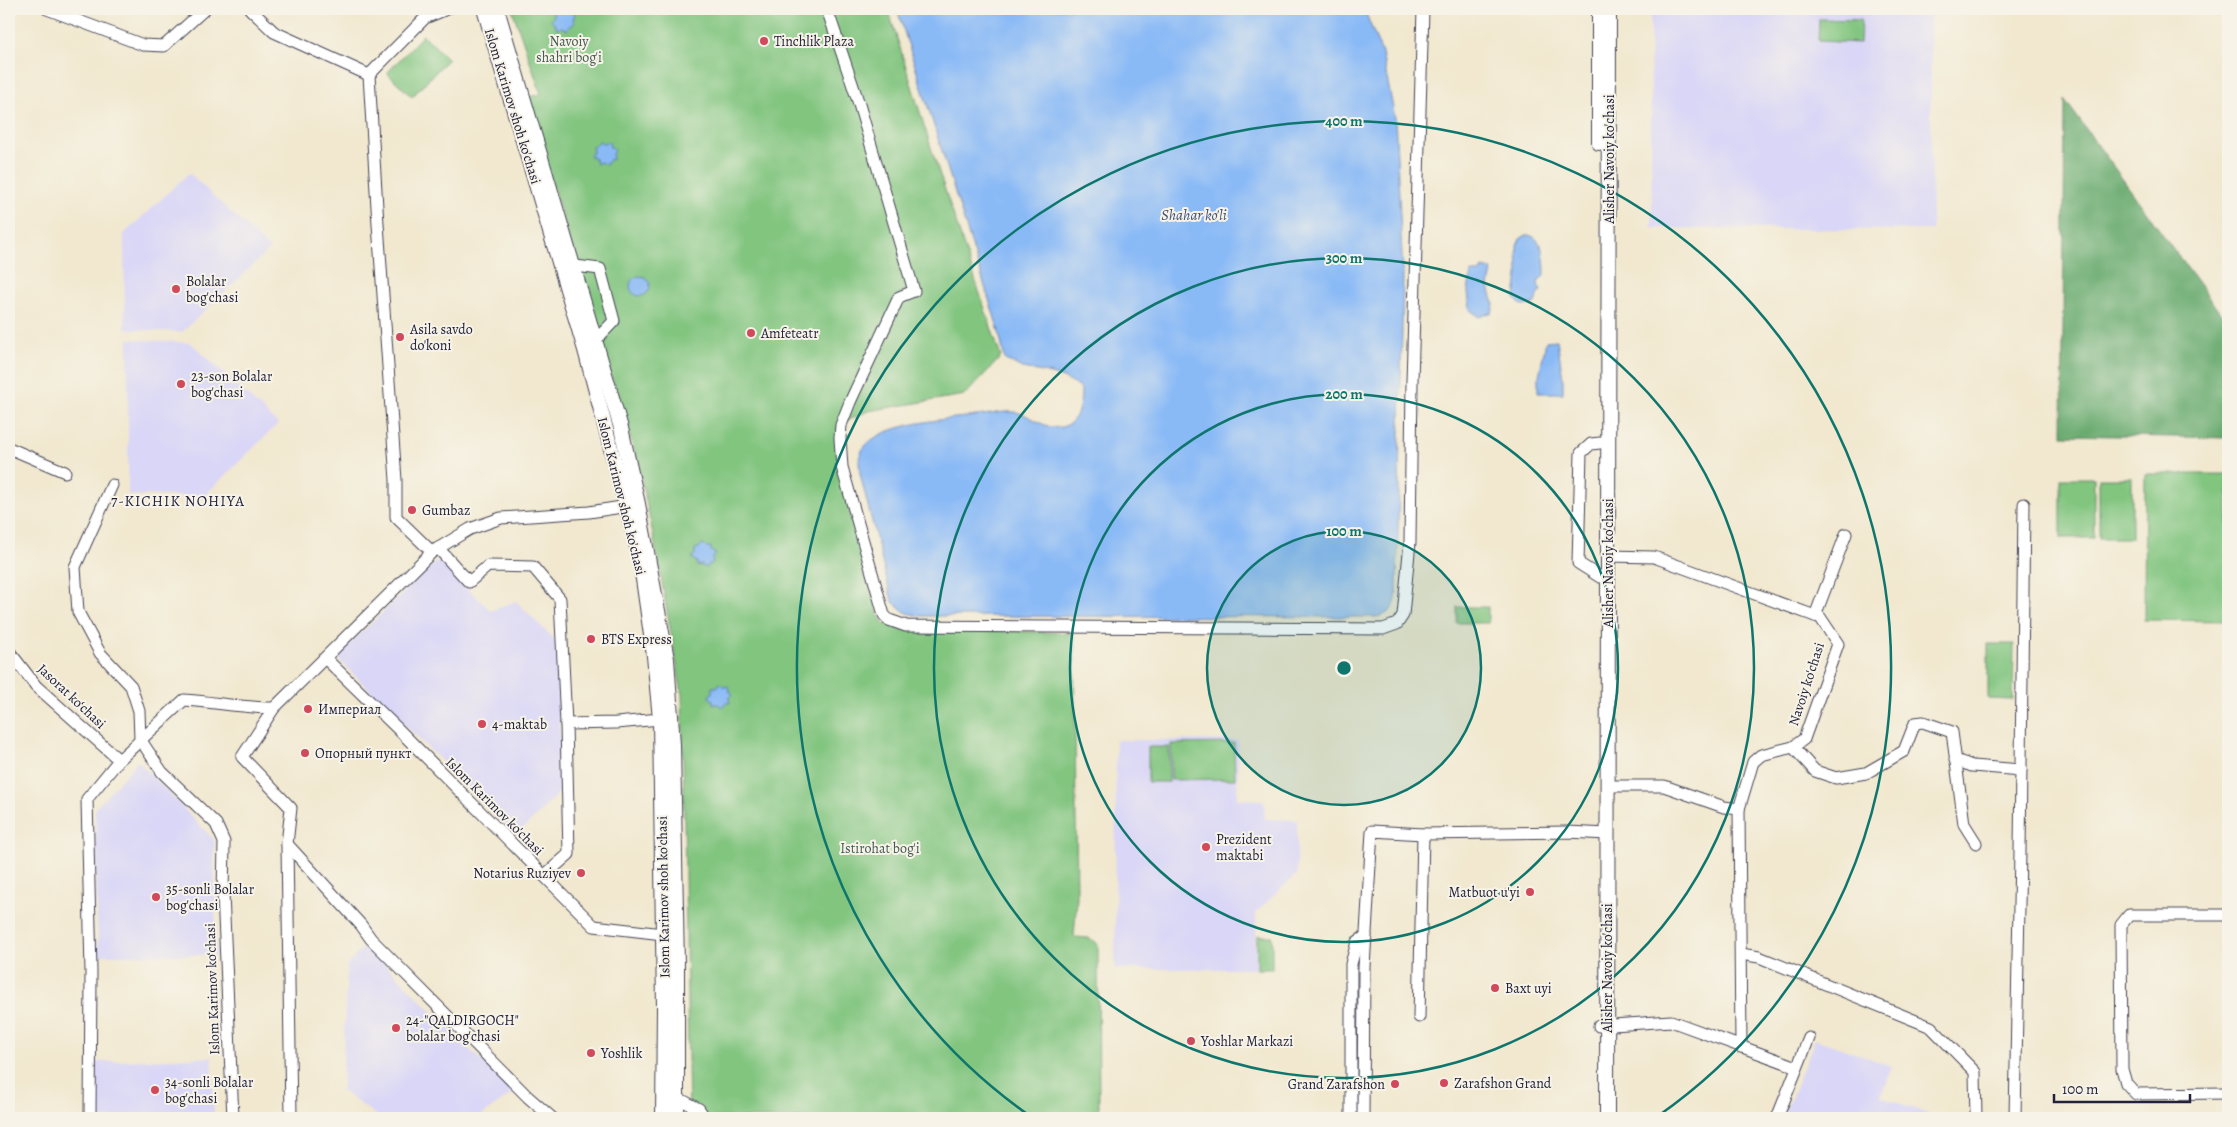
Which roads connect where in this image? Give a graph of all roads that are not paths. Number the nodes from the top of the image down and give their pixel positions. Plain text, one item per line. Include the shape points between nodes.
1 (47, 9) edge
2 (82, 9) edge
3 (205, 9) edge
4 (250, 9) edge
5 (447, 9) edge
6 (484, 9) edge
7 (497, 9) edge
8 (828, 9) edge
9 (1423, 9) edge
10 (1599, 9) edge
11 (1609, 9) edge
12 (82, 22) junction
13 (369, 75) junction
14 (567, 265) junction
15 (1604, 328) junction
16 (590, 346) junction
17 (1604, 390) junction
18 (1600, 443) junction
19 (9, 448) edge
20 (65, 472) dead end
21 (112, 485) dead end
22 (2024, 504) dead end
23 (632, 505) junction
24 (1846, 534) dead end
25 (435, 550) junction
26 (1604, 566) junction
27 (1815, 616) junction
28 (9, 651) edge
29 (325, 658) junction
30 (274, 708) junction
31 (660, 719) junction
32 (566, 724) junction
33 (140, 739) junction
34 (1793, 747) junction
35 (119, 760) junction
36 (1955, 760) junction
37 (2021, 770) junction
38 (1608, 786) junction
39 (1739, 809) junction
40 (1423, 834) junction
41 (1603, 834) junction
42 (1976, 843) dead end
43 (288, 844) junction
44 (544, 876) junction
45 (2228, 915) edge
46 (663, 934) junction
47 (1366, 936) junction
48 (1740, 954) junction
49 (1419, 1017) dead end
50 (1603, 1026) junction
51 (1809, 1038) dead end
52 (1741, 1047) junction
53 (1797, 1068) junction
54 (2228, 1093) edge
55 (676, 1097) junction
56 (90, 1118) edge
57 (233, 1118) edge
58 (290, 1118) edge
59 (552, 1118) edge
60 (663, 1118) edge
61 (676, 1118) edge
62 (705, 1118) edge
63 (1351, 1118) edge
64 (1363, 1118) edge
65 (1598, 1118) edge
66 (1607, 1118) edge
67 (1777, 1118) edge
68 (1976, 1118) edge
69 (2015, 1118) edge

1 - 12 street
2 - 12 street
3 - 12 street via 164,46 143,45
4 - 13 street via 274,32
5 - 13 street via 425,18
6 - 14 main road, Islom Karimov shoh ko'chasi
7 - 14 main road, Islom Karimov shoh ko'chasi
8 - 9 street via 914,291 899,297 850,402 840,438 842,467 884,615 906,626 1383,629 1397,624 1403,615 1410,542
10 - 15 main road, Alisher Navoiy ko'chasi
11 - 15 main road, Alisher Navoiy ko'chasi
13 - 25 street via 396,517
14 - 16 main road, Islom Karimov shoh ko'chasi
14 - 16 street via 600,269 614,321
15 - 17 main road, Alisher Navoiy ko'chasi
16 - 23 main road, Islom Karimov shoh ko'chasi
17 - 18 main road, Alisher Navoiy ko'chasi
17 - 26 main road, Alisher Navoiy ko'chasi
18 - 26 main road, Alisher Navoiy ko'chasi
18 - 26 street via 1591,444 1581,453 1578,563
19 - 20 street
21 - 33 street via 76,567 78,612 100,653 131,686 139,710
22 - 37 street
23 - 25 street via 588,512 501,518 470,529
23 - 31 main road, Islom Karimov shoh ko'chasi
23 - 55 main road, Islom Karimov shoh ko'chasi via 662,625 672,701
24 - 27 street
25 - 29 street
25 - 32 street via 469,582 488,566 533,567 560,599
26 - 27 street, Navoiy ko'chasi via 1654,557
26 - 38 main road, Alisher Navoiy ko'chasi
26 - 41 main road, Alisher Navoiy ko'chasi
27 - 34 street, Navoiy ko'chasi via 1820,617 1838,644 1804,740
28 - 35 street, Jasorat ko‘chasi via 36,686
29 - 30 street
29 - 44 street, Islom Karimov ko'chasi
30 - 33 street via 184,700
30 - 43 street via 242,757 291,808
31 - 32 street
31 - 46 main road, Islom Karimov shoh ko'chasi
32 - 44 street via 569,854
33 - 35 street
33 - 57 street, Islom Karimov ko‘chasi via 162,772 216,824 224,842
34 - 36 street via 1815,771 1836,778 1866,774 1904,751 1915,723 1922,722 1952,732
34 - 39 street via 1761,755 1753,762
35 - 56 street via 87,799
36 - 37 street via 1972,766
36 - 42 street via 1964,824
37 - 69 street
38 - 39 street via 1664,786
38 - 41 main road, Alisher Navoiy ko'chasi
39 - 48 street
40 - 41 street
40 - 47 street via 1372,831
40 - 49 street
41 - 50 main road, Alisher Navoiy ko'chasi
43 - 58 street
43 - 59 street via 371,939
44 - 46 street, Islom Karimov ko'chasi via 594,926
45 - 54 street via 2129,915 2121,925 2122,1069 2126,1083 2136,1094
46 - 60 main road, Islom Karimov shoh ko'chasi
47 - 63 street via 1357,942 1351,964
47 - 64 street
48 - 52 street
48 - 68 street via 1759,957 1931,1027 1975,1072
50 - 52 street via 1671,1021
50 - 65 main road, Alisher Navoiy ko'chasi
50 - 66 main road, Alisher Navoiy ko'chasi
51 - 53 street
52 - 53 street
53 - 67 street
55 - 61 main road, Islom Karimov shoh ko'chasi
55 - 62 street via 699,1109

